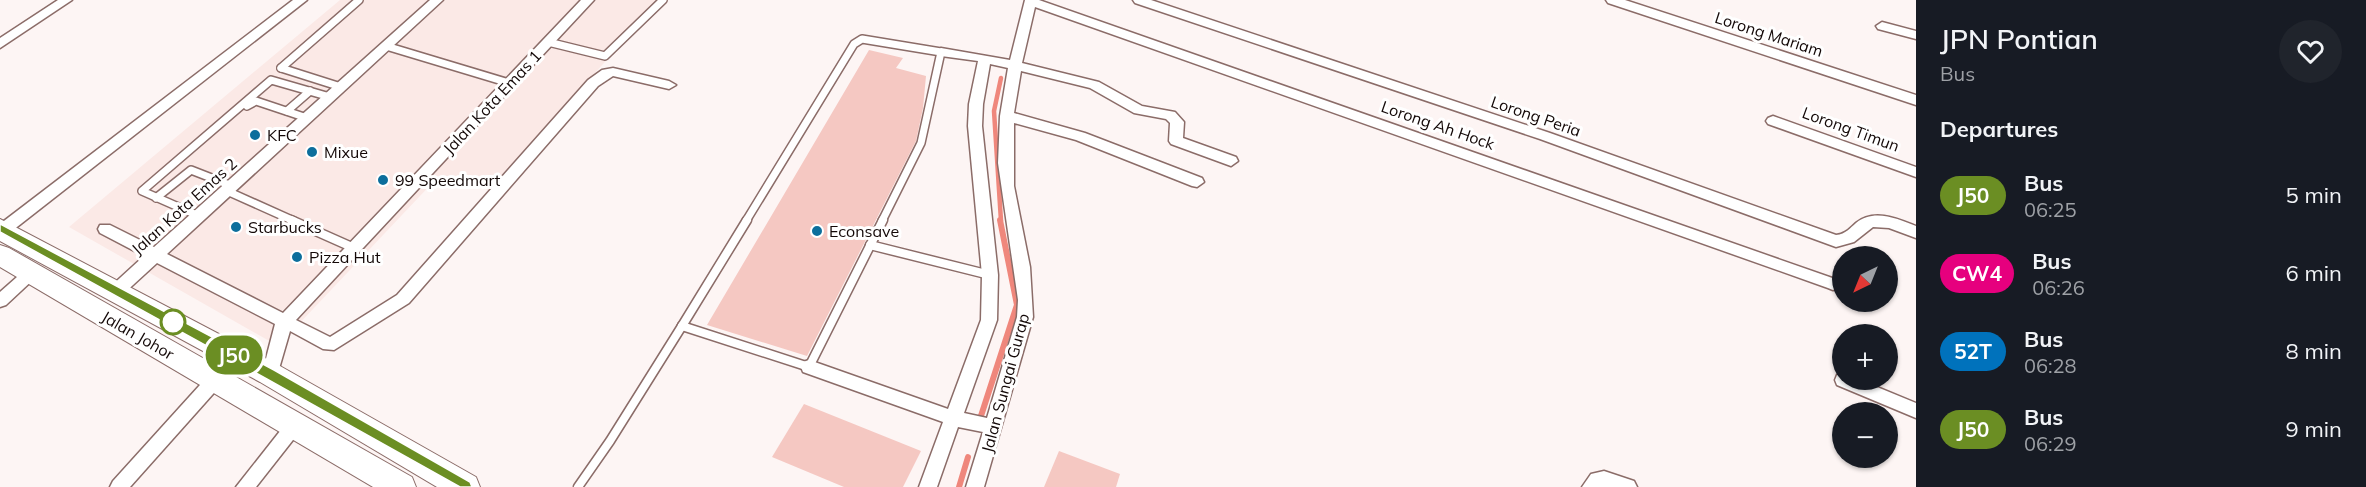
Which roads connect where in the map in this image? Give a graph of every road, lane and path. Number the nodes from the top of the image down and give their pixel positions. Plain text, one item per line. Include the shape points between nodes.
1 (66, 0) edge
2 (301, 0) edge
3 (359, 0) edge
4 (435, 0) edge
5 (588, 0) edge
6 (663, 0) edge
7 (1031, 0) edge
8 (1139, 0) edge
9 (1612, 0) edge
10 (1882, 26) dead end
11 (1916, 35) edge
12 (548, 42) junction
13 (0, 44) edge
14 (386, 46) junction
15 (941, 52) junction
16 (985, 58) junction
17 (1016, 65) junction
18 (509, 83) junction
19 (669, 85) dead end
20 (310, 91) junction
21 (335, 92) junction
22 (1916, 100) edge
23 (287, 111) junction
24 (1007, 116) junction
25 (307, 118) junction
26 (1773, 121) dead end
27 (1231, 161) dead end
28 (167, 169) junction
29 (1916, 171) edge
30 (1197, 182) dead end
31 (229, 188) junction
32 (156, 198) junction
33 (199, 216) junction
34 (105, 229) dead end
35 (1916, 232) edge
36 (1, 238) edge
37 (870, 245) junction
38 (354, 248) junction
39 (157, 255) junction
40 (31, 273) junction
41 (990, 275) junction
42 (1832, 284) edge
43 (115, 292) junction
44 (0, 301) edge
45 (284, 321) junction
46 (682, 326) junction
47 (809, 367) junction
48 (270, 374) junction
49 (214, 380) junction
50 (1866, 390) edge
51 (1916, 411) edge
52 (952, 418) junction
53 (294, 426) junction
54 (993, 427) junction
55 (119, 487) edge
56 (245, 487) edge
57 (401, 487) edge
58 (465, 487) edge
59 (578, 487) edge
60 (928, 487) edge
61 (975, 487) edge
62 (1591, 487) edge
63 (1628, 487) edge

1 - 13 street
2 - 36 street
3 - 21 lane via 281,68
4 - 14 street, Jalan Kota Emas 2
5 - 12 street, Jalan Kota Emas 1
6 - 12 lane via 605,56
7 - 17 street, Jalan Sungai Gurap
7 - 42 street, Lorong Ah Hock
8 - 35 street, Lorong Peria via 1545,136 1836,241 1850,239 1864,224 1875,220
9 - 22 street, Lorong Mariam
10 - 11 street
12 - 18 street, Jalan Kota Emas 1
14 - 18 lane
14 - 21 street, Jalan Kota Emas 2
15 - 16 street
15 - 37 lane via 921,143
15 - 46 lane via 870,39 854,44
16 - 17 street
16 - 41 street via 975,126
17 - 24 street, Jalan Sungai Gurap
17 - 27 street via 1094,85 1139,110 1170,115 1178,122 1176,141
18 - 38 street, Jalan Kota Emas 1
19 - 45 street via 613,72 593,83 403,299 341,341 329,344
20 - 21 lane
20 - 23 lane
20 - 28 lane via 271,80
21 - 25 street, Jalan Kota Emas 2
23 - 25 lane
23 - 28 lane via 253,101 178,166
24 - 30 street via 1080,136
24 - 54 street, Jalan Sungai Gurap via 1007,186 1026,293 1025,317
25 - 31 street, Jalan Kota Emas 2
26 - 29 street, Lorong Timun
28 - 32 lane via 142,191
31 - 32 lane via 191,170
31 - 33 street, Jalan Kota Emas 2
31 - 38 lane
32 - 33 lane
33 - 39 street, Jalan Kota Emas 2
34 - 39 street
36 - 40 highway, Jalan Johor
36 - 43 highway, Jalan Johor
37 - 41 lane
37 - 47 lane
38 - 45 street, Jalan Kota Emas 1
39 - 43 street, Jalan Kota Emas 2
39 - 45 street
40 - 44 street
40 - 49 highway, Jalan Johor
41 - 52 street via 989,320
43 - 48 highway, Jalan Johor
45 - 48 street, Jalan Kota Emas 1
46 - 47 lane
46 - 59 lane
47 - 52 street
48 - 58 highway, Jalan Johor
49 - 53 highway, Jalan Johor
49 - 55 street
50 - 51 street
52 - 54 street
52 - 60 street
53 - 56 street
53 - 57 highway, Jalan Johor
54 - 61 street, Jalan Sungai Gurap
62 - 63 street via 1604,479

